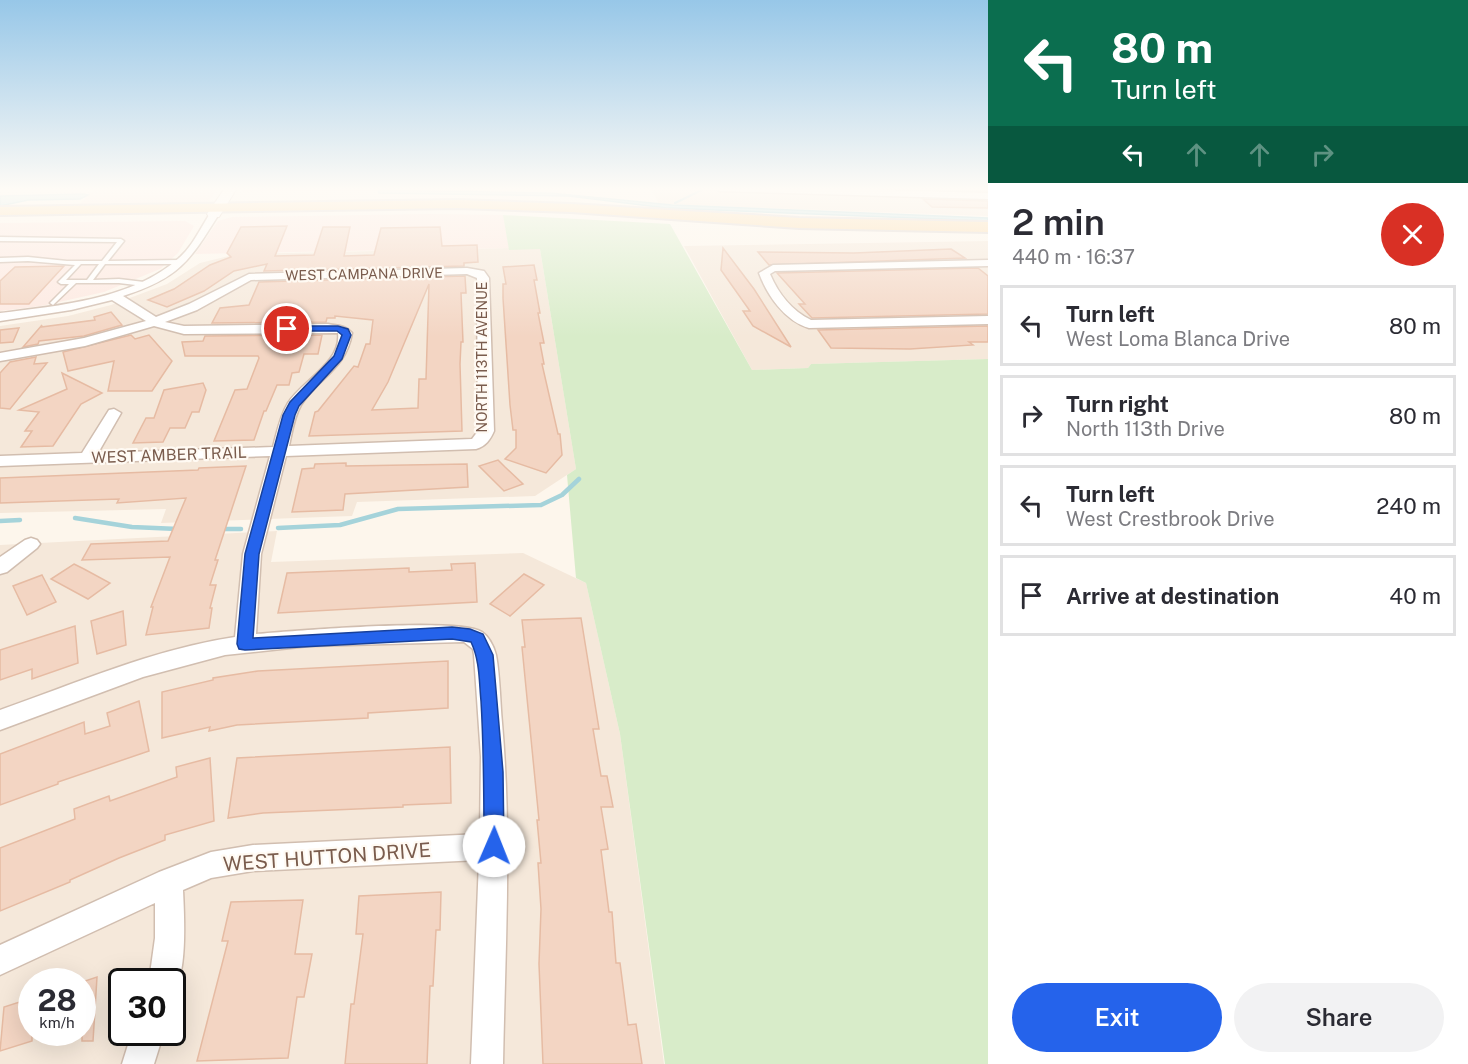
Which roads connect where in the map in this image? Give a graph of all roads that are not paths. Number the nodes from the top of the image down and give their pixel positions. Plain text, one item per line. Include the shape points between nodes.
1 (198, 238) edge
2 (0, 239) edge
3 (0, 260) edge
4 (181, 262) junction
5 (988, 263) edge
6 (79, 264) junction
7 (104, 264) junction
8 (480, 273) joint
9 (74, 282) junction
10 (88, 282) junction
11 (144, 284) junction
12 (113, 295) junction
13 (53, 303) dead end
14 (0, 317) edge
15 (988, 321) edge
16 (156, 322) junction
17 (0, 357) edge
18 (114, 413) dead end
19 (480, 441) joint
20 (279, 452) junction
21 (87, 458) junction
22 (0, 461) edge
23 (31, 544) dead end
24 (0, 567) edge
25 (245, 644) junction
26 (0, 720) edge
27 (494, 846) junction
28 (169, 882) junction
29 (0, 960) edge
30 (166, 968) edge
31 (144, 1046) edge
32 (138, 1064) edge
33 (487, 1064) edge

1 - 4 street
2 - 7 lane via 121,241
3 - 6 lane
4 - 7 lane
4 - 11 street
5 - 15 street via 784,268 764,273 790,313 801,322 822,325
6 - 7 lane
6 - 9 lane via 62,282
7 - 10 lane
8 - 16 street, WEST CAMPANA DRIVE via 249,277
8 - 19 street, NORTH 113TH AVENUE via 486,431
9 - 10 lane
9 - 13 lane
10 - 11 lane
11 - 12 street
12 - 14 street via 63,308
12 - 16 street
16 - 17 street via 85,342
16 - 20 street via 195,331 342,330 347,335 342,352 291,410
18 - 21 street
19 - 20 street, WEST AMBER TRAIL via 464,446
20 - 21 street, WEST AMBER TRAIL
20 - 25 street via 251,563
21 - 22 street, WEST AMBER TRAIL
23 - 24 street
25 - 26 street via 164,662
25 - 27 street via 452,633 477,638 485,655 492,732
27 - 28 street, WEST HUTTON DRIVE via 232,860
27 - 33 street
28 - 29 street, WEST HUTTON DRIVE
28 - 30 street via 170,938
31 - 32 street

